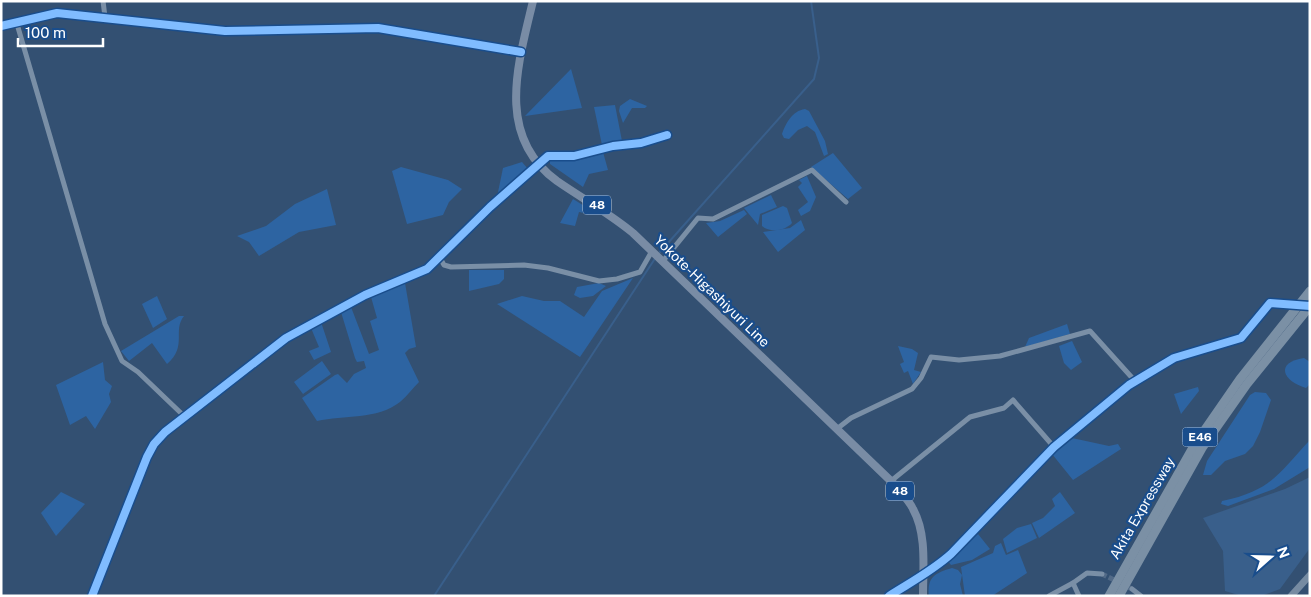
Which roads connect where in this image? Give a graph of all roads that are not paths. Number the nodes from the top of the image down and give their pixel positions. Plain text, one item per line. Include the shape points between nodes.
1 (103, 1) edge
2 (532, 1) edge
3 (105, 17) junction
4 (17, 24) junction
5 (1, 26) edge
6 (521, 52) junction
7 (667, 135) dead end
8 (538, 163) junction
9 (846, 202) dead end
10 (652, 251) junction
11 (440, 258) junction
12 (663, 261) junction
13 (1310, 291) edge
14 (1270, 303) dead end
15 (1310, 306) edge
16 (1135, 381) junction
17 (184, 416) junction
18 (838, 428) junction
19 (1054, 447) junction
20 (891, 481) junction
21 (923, 573) junction
22 (1102, 574) tunnel mouth
23 (1310, 575) edge
24 (1073, 583) junction
25 (92, 596) edge
26 (889, 596) edge
27 (922, 596) edge
28 (1049, 596) edge
29 (1079, 596) edge
30 (1109, 596) edge
31 (1119, 596) edge
32 (1291, 596) edge

1 - 3 street
2 - 6 main road, Yokote-Higashiyuri Line / 48
3 - 4 street via 57,13
3 - 6 street via 225,31 378,28
4 - 5 street
4 - 17 street via 105,324 122,361
6 - 8 main road, Yokote-Higashiyuri Line / 48 via 517,119 523,139
7 - 8 street via 574,156 548,156
8 - 10 main road, Yokote-Higashiyuri Line / 48 via 607,212
8 - 11 street
9 - 12 street via 812,170 713,219 698,218
10 - 11 street via 640,272 599,281 524,265 451,267 444,265
10 - 12 main road, Yokote-Higashiyuri Line / 48
11 - 17 street via 427,269 365,295 286,338
12 - 18 main road, Yokote-Higashiyuri Line / 48
13 - 30 highway, Akita Expressway / E46 via 1240,379 1195,444
14 - 16 street via 1241,338 1174,358
15 - 31 highway, Akita Expressway / E46 via 1247,384 1202,448
16 - 18 street via 1090,331 1000,356 958,360 931,357 912,389 851,418
16 - 19 street
17 - 25 street via 164,432 147,457
18 - 20 main road, Yokote-Higashiyuri Line / 48
19 - 20 street via 1012,400 1004,408 970,417
19 - 21 street via 951,554 933,570
20 - 21 main road, Yokote-Higashiyuri Line / 48 via 913,509 918,522 922,537
21 - 26 street
21 - 27 main road, Yokote-Higashiyuri Line / 48
22 - 24 street via 1087,573
23 - 32 main road
24 - 28 street
24 - 29 street

